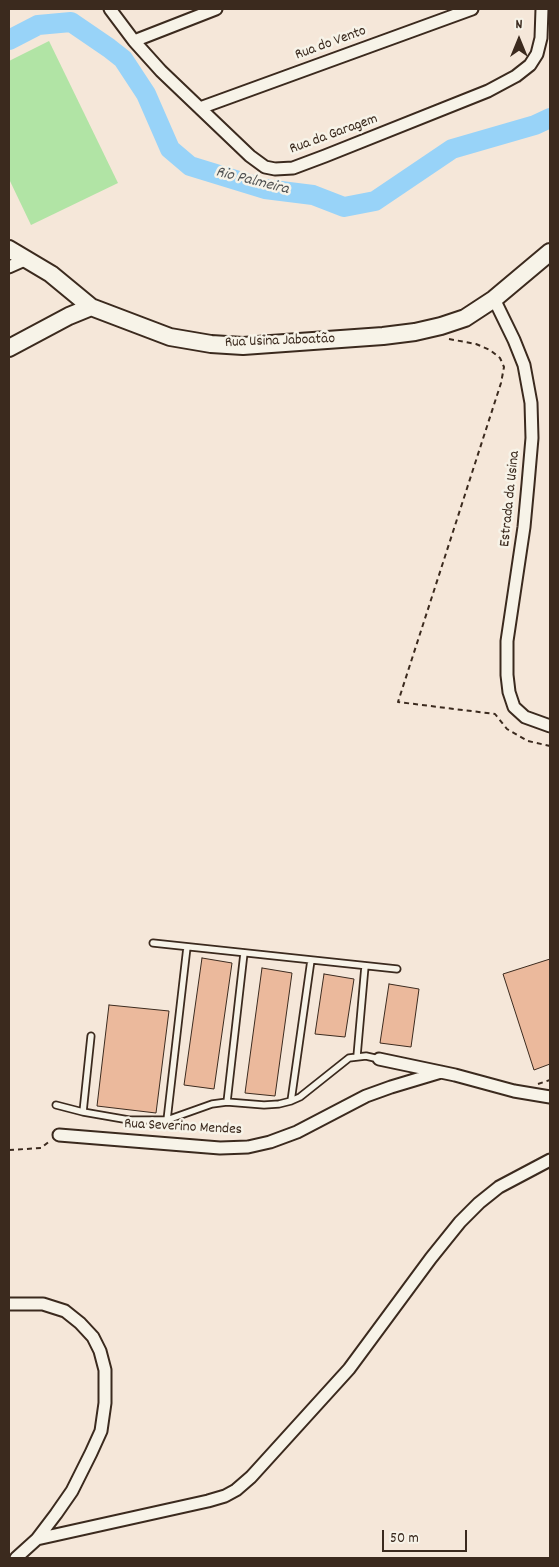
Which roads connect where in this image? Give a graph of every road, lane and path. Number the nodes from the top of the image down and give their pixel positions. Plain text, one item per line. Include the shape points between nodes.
1 (110, 9) edge
2 (216, 9) edge
3 (472, 9) edge
4 (542, 9) edge
5 (134, 41) junction
6 (200, 108) junction
7 (9, 249) edge
8 (550, 252) edge
9 (27, 259) junction
10 (9, 267) edge
11 (494, 299) junction
12 (91, 307) junction
13 (441, 337) dead end
14 (9, 348) edge
15 (550, 726) edge
16 (550, 746) edge
17 (153, 943) dead end
18 (187, 947) junction
19 (244, 953) junction
20 (311, 960) junction
21 (365, 966) junction
22 (397, 969) dead end
23 (92, 1036) dead end
24 (357, 1056) junction
25 (380, 1059) joint
26 (441, 1072) junction
27 (550, 1098) edge
28 (291, 1101) junction
29 (227, 1102) junction
30 (56, 1105) dead end
31 (83, 1112) junction
32 (167, 1120) junction
33 (59, 1135) joint
34 (9, 1150) edge
35 (550, 1160) edge
36 (9, 1304) edge
37 (37, 1539) junction
38 (16, 1558) edge

1 - 5 street, Rua da Garagem
2 - 5 street
3 - 6 street, Rua do Vento
4 - 6 street, Rua da Garagem via 537,54 530,65 516,76 488,91 293,168 265,167
5 - 6 street, Rua da Garagem
7 - 9 street, Rua Usina Jaboatão
8 - 11 street, Rua Usina Jaboatão
9 - 10 street
9 - 12 street, Rua Usina Jaboatão
11 - 12 street, Rua Usina Jaboatão via 465,318 415,332 243,346 170,336
11 - 15 street, Estrada da Usina via 524,365 531,404 532,438 524,527 507,641 509,692 514,707 525,717
12 - 14 street
13 - 16 path via 490,350 500,358 504,367 398,702 495,714 507,729 528,741
17 - 18 lane
18 - 19 lane
18 - 32 lane
19 - 20 lane
19 - 29 lane
20 - 21 lane
20 - 28 lane
21 - 22 lane
21 - 24 lane
23 - 31 lane
24 - 25 lane
24 - 28 lane via 339,1064
25 - 26 street
26 - 27 street
26 - 33 street, Rua Severino Mendes via 366,1096 297,1132 248,1147 220,1148
28 - 29 lane via 264,1105
29 - 32 lane
30 - 31 lane
31 - 32 lane via 129,1120
33 - 34 path via 41,1148
35 - 37 street via 499,1187 473,1209 349,1369 236,1490 208,1501
36 - 37 street via 43,1304 65,1311 93,1337 105,1370 101,1431 72,1491
37 - 38 street

